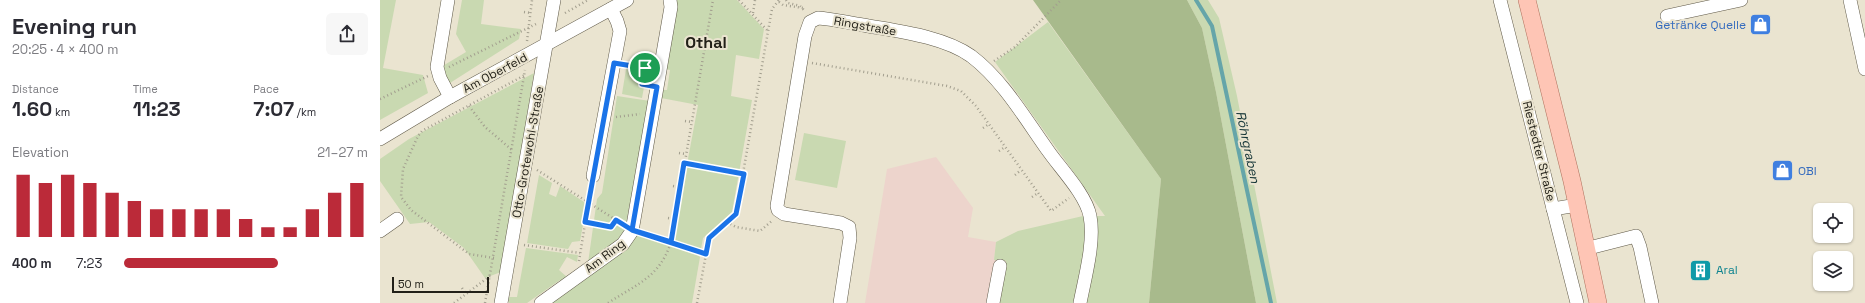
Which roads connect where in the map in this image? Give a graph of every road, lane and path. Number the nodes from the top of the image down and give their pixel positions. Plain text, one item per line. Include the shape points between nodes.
1 (448, 0) edge
2 (532, 0) edge
3 (554, 0) edge
4 (588, 0) edge
5 (627, 0) edge
6 (670, 0) edge
7 (713, 0) edge
8 (739, 0) edge
9 (755, 0) edge
10 (786, 0) edge
11 (1061, 0) edge
12 (1500, 0) edge
13 (1527, 0) edge
14 (1740, 0) edge
15 (1850, 0) edge
16 (779, 1) edge
17 (802, 8) junction
18 (611, 9) junction
19 (524, 12) dead end
20 (530, 13) junction
21 (752, 14) junction
22 (1667, 16) dead end
23 (551, 17) junction
24 (814, 19) junction
25 (528, 28) junction
26 (768, 30) junction
27 (546, 45) junction
28 (526, 56) junction
29 (801, 61) junction
30 (614, 63) junction
31 (985, 68) junction
32 (1865, 69) edge
33 (438, 72) junction
34 (525, 75) junction
35 (905, 79) junction
36 (904, 84) dead end
37 (657, 87) junction
38 (450, 97) junction
39 (380, 99) edge
40 (469, 106) junction
41 (653, 113) junction
42 (604, 116) junction
43 (685, 121) dead end
44 (692, 122) junction
45 (989, 124) junction
46 (983, 128) dead end
47 (380, 139) edge
48 (1005, 146) junction
49 (513, 150) junction
50 (999, 151) dead end
51 (679, 153) dead end
52 (686, 154) junction
53 (684, 163) junction
54 (526, 165) junction
55 (1022, 170) junction
56 (744, 174) junction
57 (1015, 175) dead end
58 (593, 176) joint
59 (673, 186) dead end
60 (680, 187) junction
61 (1038, 193) junction
62 (1078, 193) junction
63 (1032, 198) dead end
64 (588, 203) junction
65 (1577, 205) junction
66 (1553, 209) junction
67 (782, 213) junction
68 (668, 218) dead end
69 (397, 219) dead end
70 (616, 220) junction
71 (675, 220) junction
72 (585, 222) junction
73 (727, 222) junction
74 (632, 230) junction
75 (380, 231) edge
76 (671, 242) junction
77 (512, 243) junction
78 (1585, 249) junction
79 (580, 253) junction
80 (706, 254) junction
81 (494, 258) junction
82 (1000, 266) dead end
83 (491, 276) junction
84 (576, 277) junction
85 (462, 288) dead end
86 (624, 293) junction
87 (466, 294) junction
88 (626, 296) dead end
89 (454, 303) edge
90 (485, 303) edge
91 (501, 303) edge
92 (541, 303) edge
93 (608, 303) edge
94 (697, 303) edge
95 (840, 303) edge
96 (993, 303) edge
97 (1080, 303) edge
98 (1577, 303) edge
99 (1598, 303) edge
100 (1652, 303) edge

1 - 33 street
2 - 20 path
3 - 23 street, Otto-Grotewohl-Straße
4 - 23 path via 565,13
5 - 18 street
6 - 37 street, Am Ring via 671,7
7 - 44 path
8 - 21 path
9 - 21 path
10 - 17 path
11 - 31 path via 1015,47
12 - 66 street, Riestedter Straße
13 - 65 main road, Riestedter Straße
14 - 22 street
15 - 32 street
16 - 17 path via 783,5
16 - 26 path via 772,7
17 - 24 path
18 - 27 street, Am Oberfeld
18 - 30 street via 620,31
19 - 20 path
20 - 25 path
21 - 26 path
23 - 25 path
23 - 27 street, Otto-Grotewohl-Straße
24 - 29 street via 807,28
24 - 31 street, Ringstraße via 822,18 929,39 961,50
25 - 28 path
25 - 33 path
26 - 56 path
27 - 28 street, Am Oberfeld
27 - 54 street, Otto-Grotewohl-Straße
28 - 34 path
28 - 38 street, Am Oberfeld
29 - 35 path
29 - 67 street via 777,201
30 - 37 path via 645,68 642,84
30 - 42 street
31 - 62 street, Ringstraße via 1012,100
33 - 38 street
33 - 39 path
34 - 40 path
34 - 49 path
35 - 36 path
35 - 45 path via 961,91
37 - 41 street, Am Ring
38 - 47 street, Am Oberfeld
40 - 49 path via 485,127
40 - 81 path via 418,135 404,169 401,194 411,210 468,253
41 - 42 path via 619,118
41 - 74 street, Am Ring
42 - 58 street
43 - 44 path
44 - 52 path
45 - 46 path
45 - 48 path
48 - 50 path
48 - 55 path
49 - 81 path
51 - 52 path
52 - 53 path
53 - 56 path
53 - 60 path
54 - 64 path
54 - 77 street, Otto-Grotewohl-Straße
55 - 57 path
55 - 61 path
56 - 73 path via 736,213
58 - 64 path
59 - 60 path
60 - 71 path
61 - 62 path via 1051,211
61 - 63 path
62 - 97 street, Ringstraße via 1087,207 1091,223
64 - 70 path
64 - 72 path
65 - 66 street
65 - 78 main road, Riestedter Straße
66 - 98 street, Riestedter Straße
67 - 73 path via 760,231 736,227
67 - 95 street via 840,223 849,227 850,240
68 - 71 path
69 - 75 street
70 - 72 path via 611,227
70 - 74 path
71 - 76 path
72 - 79 path
73 - 80 path via 709,238
74 - 76 path
74 - 84 street, Am Ring via 623,244
76 - 80 path
76 - 86 path via 661,265 645,280
77 - 79 path
77 - 91 street, Otto-Grotewohl-Straße
78 - 99 main road, Riestedter Straße
78 - 100 street via 1636,236
79 - 84 path
80 - 94 path
81 - 83 path
82 - 96 street
83 - 87 path
83 - 90 path
84 - 92 street, Am Ring
85 - 87 path
86 - 88 path
86 - 93 path
87 - 89 path

